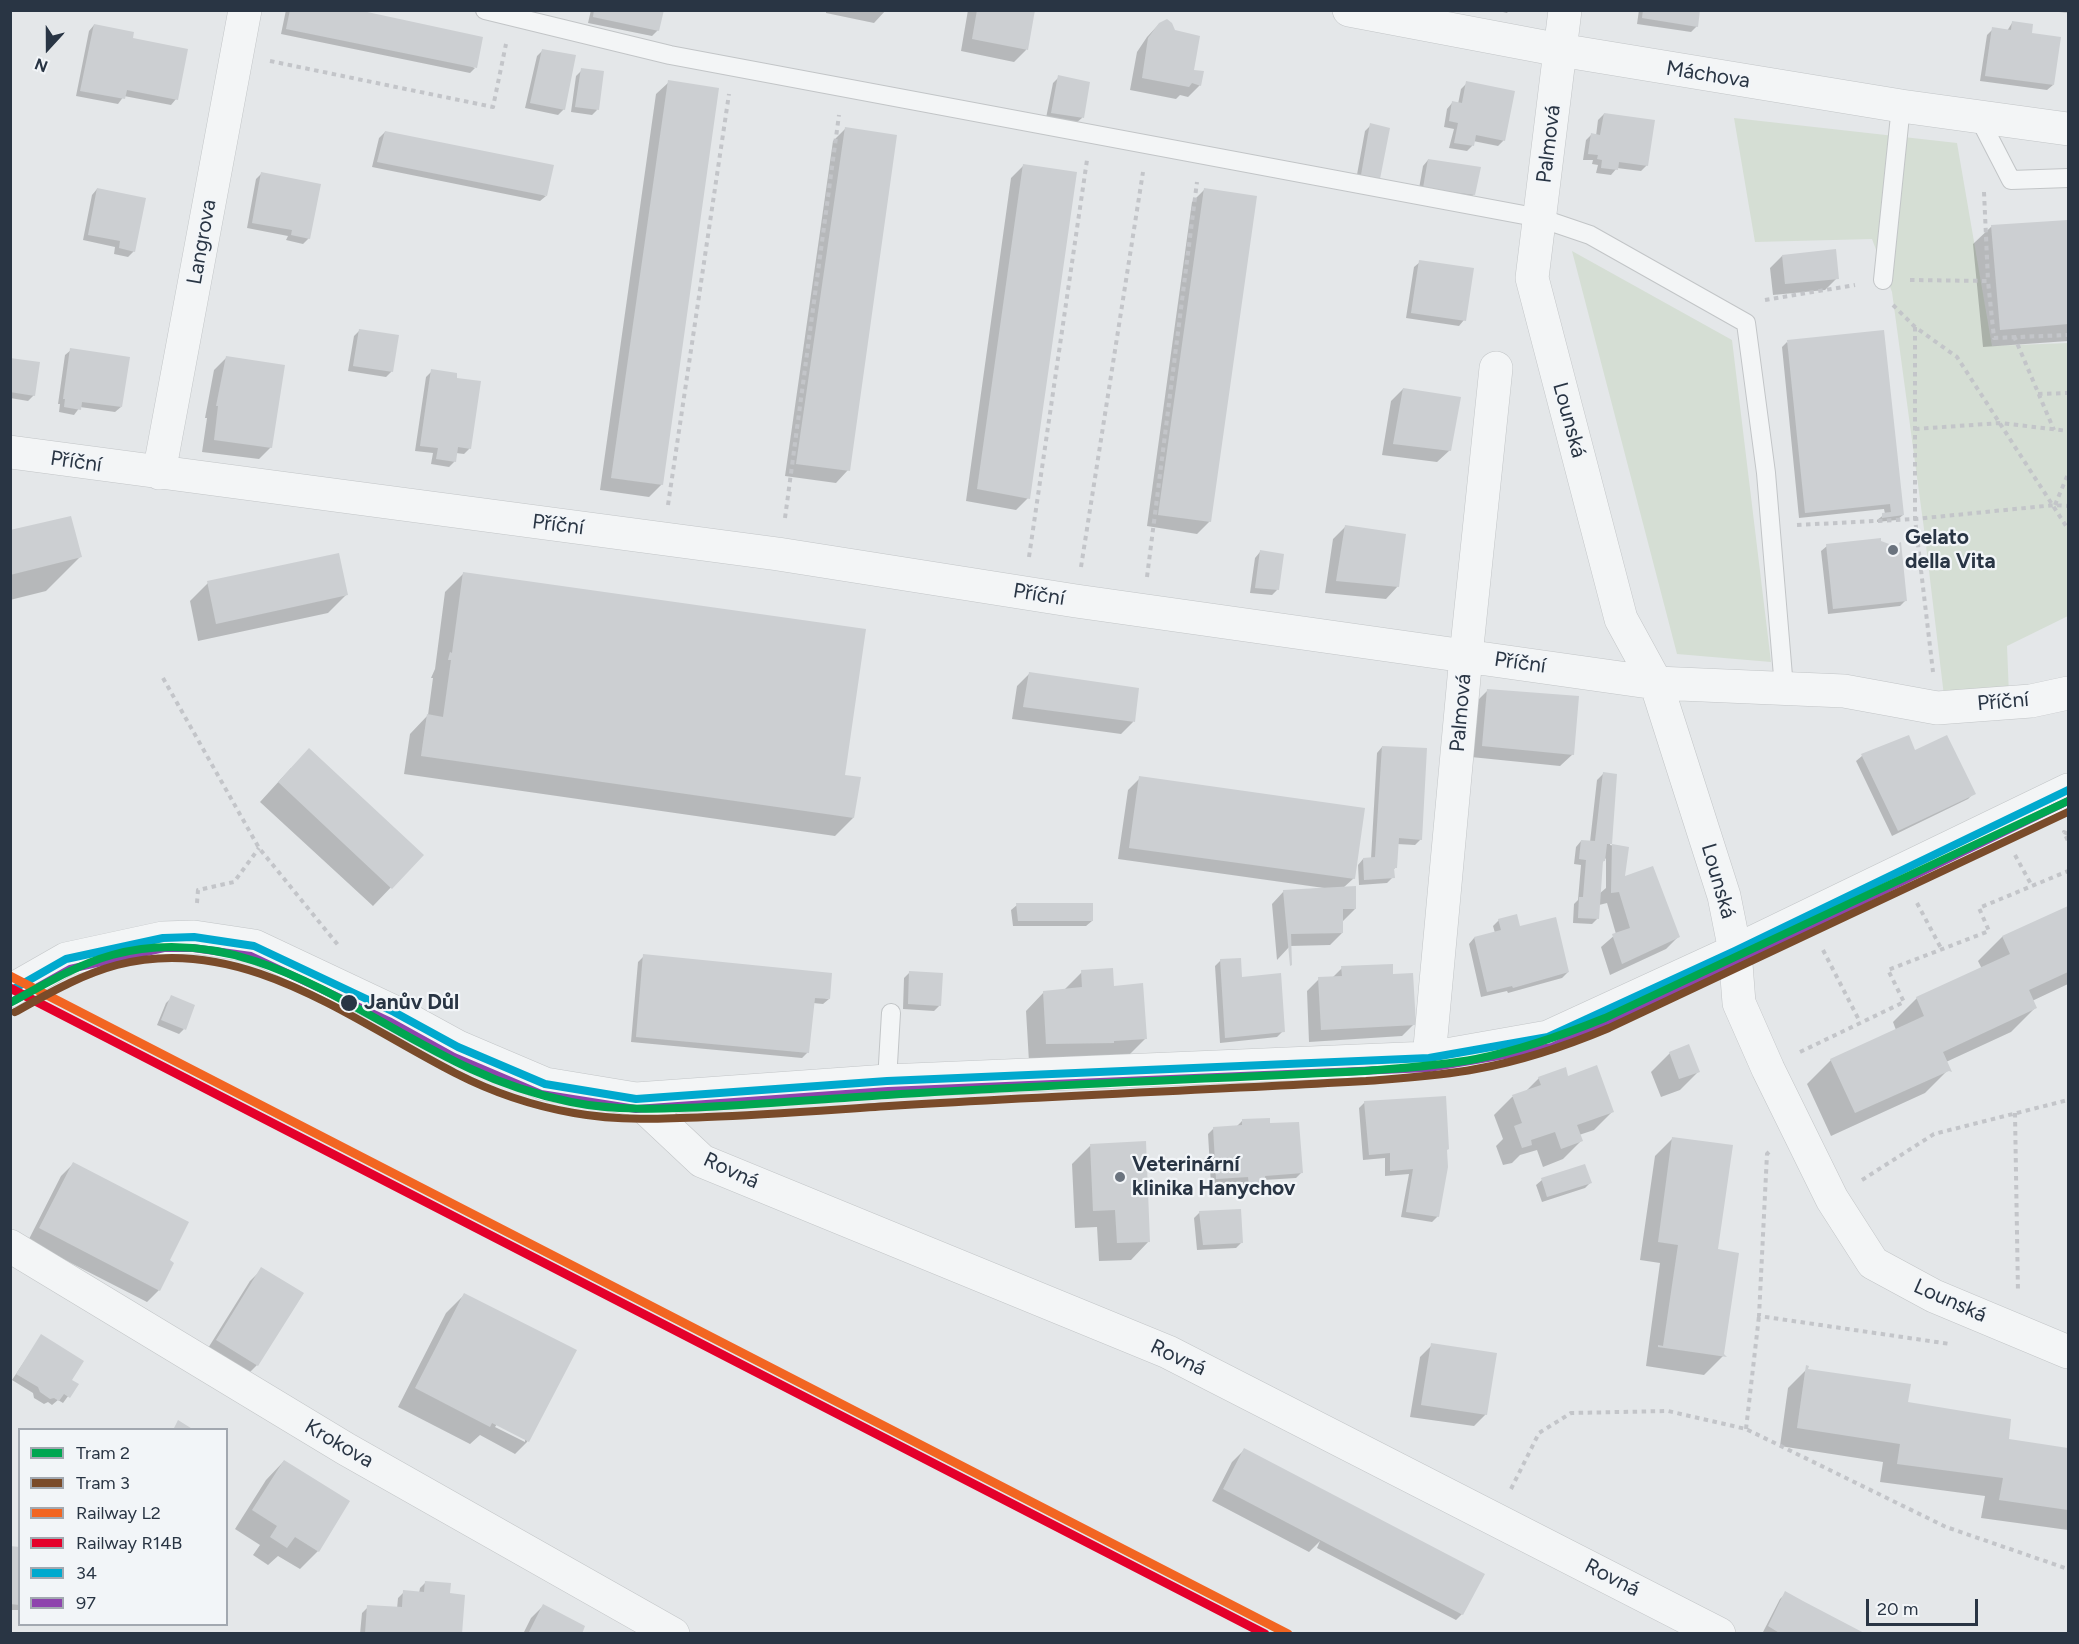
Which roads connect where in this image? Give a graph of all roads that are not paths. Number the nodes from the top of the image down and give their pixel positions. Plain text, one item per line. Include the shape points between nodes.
1 (245, 10) edge
2 (485, 10) edge
3 (1348, 10) edge
4 (1565, 10) edge
5 (1560, 50) junction
6 (1901, 106) junction
7 (1978, 116) junction
8 (2068, 129) edge
9 (2068, 178) edge
10 (1540, 218) junction
11 (1532, 278) joint
12 (1883, 280) road end
13 (1496, 368) dead end
14 (10, 452) edge
15 (159, 473) junction
16 (1466, 656) junction
17 (1656, 683) junction
18 (1784, 688) junction
19 (2068, 693) edge
20 (2068, 790) edge
21 (1735, 951) junction
22 (10, 992) edge
23 (891, 1013) dead end
24 (1429, 1058) junction
25 (887, 1081) junction
26 (636, 1099) junction
27 (10, 1246) edge
28 (2068, 1352) edge
29 (673, 1634) edge
30 (1719, 1634) edge

1 - 15 street, Langrova
2 - 10 lane via 670,55
3 - 5 street, Máchova
4 - 5 street, Palmová
5 - 6 street, Máchova
5 - 10 street, Palmová
6 - 7 street, Máchova
6 - 12 lane
7 - 8 street, Máchova
7 - 9 lane via 2011,180
10 - 11 street, Palmová
10 - 18 lane via 1590,235 1746,322 1766,473
11 - 17 street, Lounská via 1622,619
13 - 16 street, Palmová
14 - 15 street, Příční
15 - 16 street, Příční via 778,554
16 - 17 street, Příční
16 - 24 street, Palmová
17 - 18 street, Příční
17 - 21 street, Lounská via 1724,896
18 - 19 street, Příční via 1844,691 1937,708
20 - 21 street
21 - 24 street via 1548,1036
21 - 28 street, Lounská via 1739,1003 1768,1069 1832,1199 1873,1263 1934,1296
22 - 26 street via 66,959 163,938 194,937 254,946 458,1047 545,1084
23 - 25 lane
24 - 25 street
25 - 26 street
26 - 30 street, Rovná via 702,1161 1168,1352
27 - 29 street, Krokova via 346,1449

